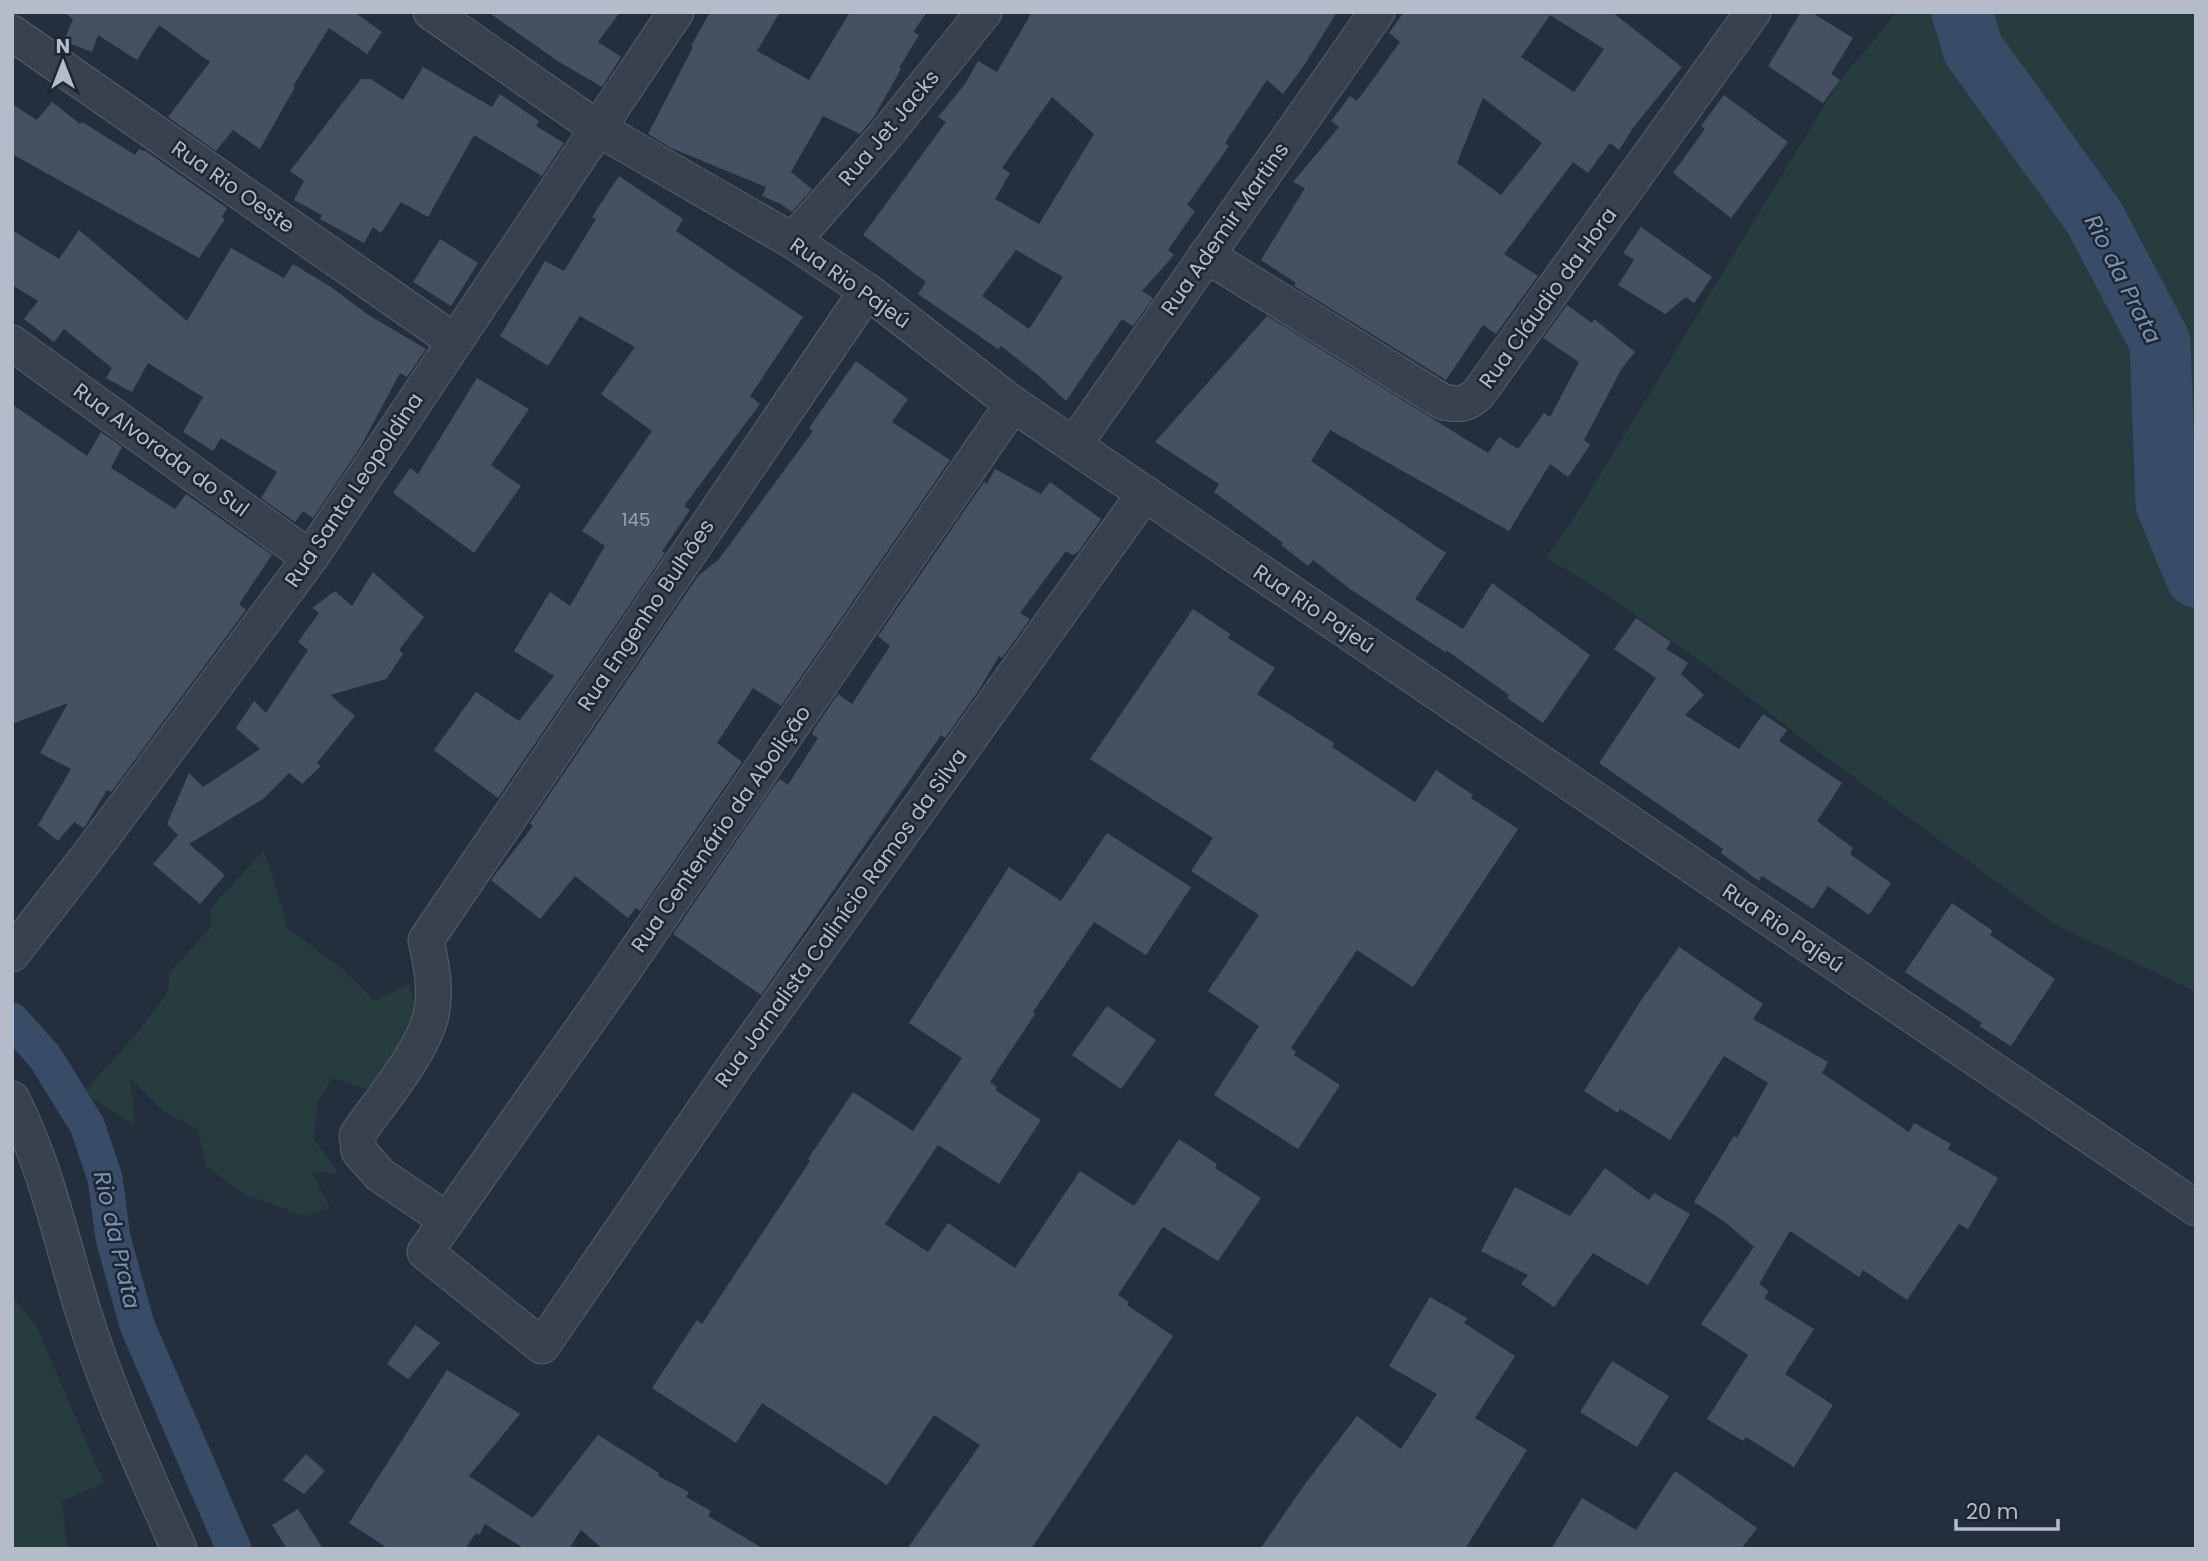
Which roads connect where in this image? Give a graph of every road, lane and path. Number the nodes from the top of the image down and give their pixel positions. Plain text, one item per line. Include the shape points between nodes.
1 (431, 12) edge
2 (676, 12) edge
3 (984, 12) edge
4 (1377, 12) edge
5 (1753, 12) edge
6 (12, 33) edge
7 (597, 128) junction
8 (793, 241) junction
9 (1206, 255) junction
10 (867, 291) junction
11 (454, 341) junction
12 (12, 343) edge
13 (1013, 404) junction
14 (1074, 445) junction
15 (1145, 494) junction
16 (310, 558) junction
17 (12, 954) edge
18 (12, 1099) edge
19 (2196, 1209) edge
20 (447, 1220) junction
21 (425, 1252) joint
22 (179, 1549) edge

1 - 7 street, Rua Rio Pajeú
2 - 7 street, Rua Santa Leopoldina
3 - 8 street, Rua Jet Jacks
4 - 9 street, Rua Ademir Martins
5 - 9 street, Rua Cláudio da Hora via 1469,402 1443,402
6 - 11 street, Rua Rio Oeste
7 - 8 street, Rua Rio Pajeú
7 - 11 street, Rua Santa Leopoldina
8 - 10 street, Rua Rio Pajeú
9 - 14 street, Rua Ademir Martins
10 - 13 street, Rua Rio Pajeú
10 - 20 street, Rua Engenho Bulhões via 426,940 432,969 432,1011 420,1046 357,1135 359,1151 380,1175
11 - 16 street, Rua Santa Leopoldina
12 - 16 street, Rua Alvorada do Sul
13 - 14 street, Rua Rio Pajeú
13 - 20 street, Rua Centenário da Abolição
14 - 15 street, Rua Rio Pajeú
15 - 19 street, Rua Rio Pajeú
15 - 21 street, Rua Jornalista Calinício Ramos da Silva via 736,1064 542,1346
16 - 17 street, Rua Santa Leopoldina
18 - 22 street via 46,1181 99,1357
20 - 21 street, Rua Centenário da Abolição

